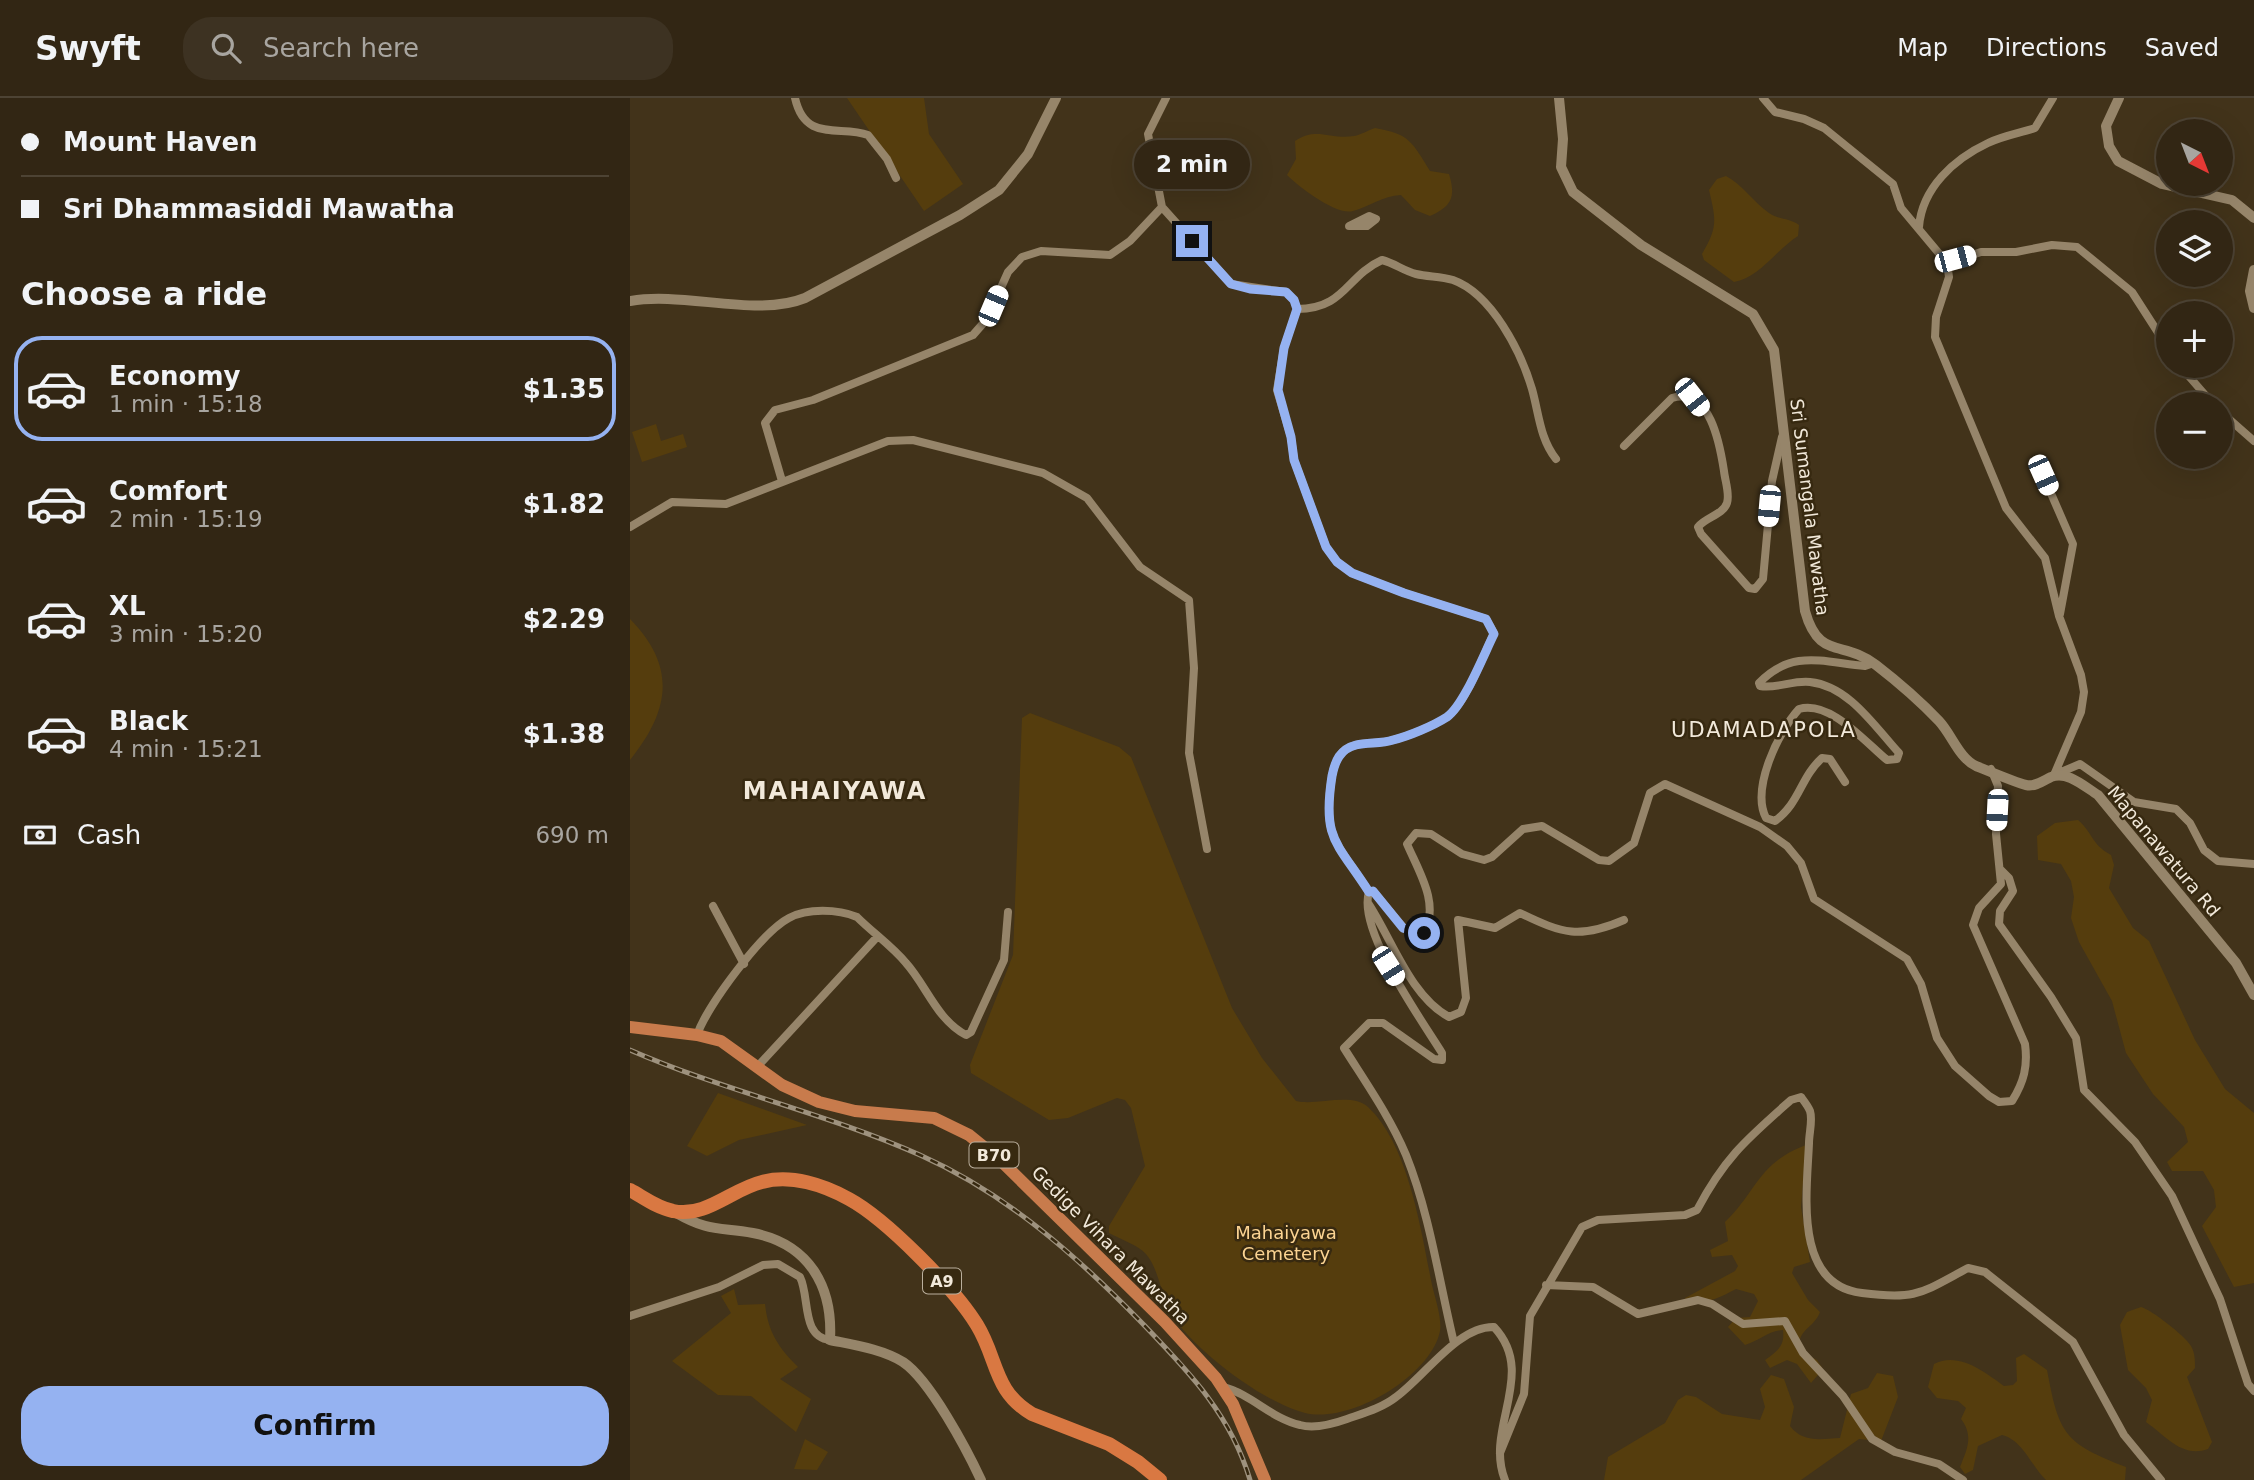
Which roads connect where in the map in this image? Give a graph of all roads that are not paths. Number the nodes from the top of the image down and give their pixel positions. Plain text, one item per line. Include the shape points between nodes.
1 (795, 98) edge
2 (1056, 98) edge
3 (1166, 98) edge
4 (1559, 98) edge
5 (1763, 98) edge
6 (2053, 98) edge
7 (2119, 98) edge
8 (896, 178) dead end
9 (1162, 207) junction
10 (2254, 218) edge
11 (1919, 227) junction
12 (1947, 263) junction
13 (2254, 270) edge
14 (630, 302) edge
15 (2254, 308) edge
16 (1297, 309) junction
17 (2156, 329) edge
18 (2190, 378) edge
19 (2203, 392) edge
20 (2233, 423) edge
21 (1784, 431) junction
22 (2254, 441) edge
23 (1624, 446) dead end
24 (1556, 459) dead end
25 (2043, 475) dead end
26 (782, 481) junction
27 (630, 527) edge
28 (2059, 616) junction
29 (1874, 663) junction
30 (1991, 769) junction
31 (2054, 775) junction
32 (1845, 782) dead end
33 (1207, 849) dead end
34 (2254, 864) edge
35 (2000, 869) junction
36 (1367, 896) junction
37 (713, 906) dead end
38 (1007, 912) dead end
39 (1624, 920) dead end
40 (877, 937) junction
41 (744, 964) junction
42 (2254, 995) edge
43 (630, 1027) edge
44 (697, 1035) junction
45 (758, 1066) junction
46 (630, 1189) edge
47 (674, 1212) junction
48 (1546, 1285) junction
49 (630, 1316) edge
50 (830, 1340) junction
51 (1454, 1343) junction
52 (1223, 1387) junction
53 (2254, 1391) edge
54 (1253, 1450) junction
55 (1500, 1453) junction
56 (981, 1480) edge
57 (1160, 1480) edge
58 (1257, 1480) edge
59 (1265, 1480) edge
60 (1505, 1480) edge
61 (1963, 1480) edge
62 (2161, 1480) edge

1 - 8 street via 797,108 823,131 868,135
2 - 14 street via 1028,154 999,190 805,298 780,305 669,299
3 - 9 street via 1148,134
4 - 21 street, Sri Sumangala Mawatha via 1561,167 1573,192 1652,252 1753,314 1774,350
5 - 11 street via 1775,113 1824,128 1893,184 1901,208
6 - 11 street via 2035,128 1989,142 1941,175 1920,212
7 - 10 street via 2106,126 2109,146 2118,161 2162,184 2232,200
9 - 16 street via 1231,284 1286,292
9 - 26 street via 1110,255 1041,251 1022,257 1008,272 987,319 973,335 863,381 775,410 765,423
11 - 12 street
12 - 17 street via 1981,253 2052,245 2077,247 2132,292
12 - 28 street via 1949,277 1936,317 1935,337 2006,508 2045,558
13 - 15 street via 2250,291
16 - 24 street via 1327,305 1342,296 1369,265 1381,260 1464,286 1494,310 1506,332 1531,386 1546,446
16 - 36 street via 1284,348 1278,390 1294,460 1326,547 1352,573 1486,619 1494,629 1448,716 1392,741 1354,745 1334,762 1328,828
18 - 19 street
20 - 22 street
21 - 23 street via 1772,481 1763,579 1755,589 1749,588 1698,527 1723,510 1728,495 1718,433 1692,397 1672,398
21 - 29 street, Sri Sumangala Mawatha via 1811,632 1822,643
25 - 28 street via 2073,544
26 - 27 street via 726,504 672,502
26 - 33 street via 888,441 913,440 1042,473 1087,498 1140,567 1189,600 1195,668 1189,753
28 - 31 street via 2084,692 2081,712
29 - 30 street, Sri Sumangala Mawatha via 1942,724 1967,760
29 - 32 street via 1796,659 1773,668 1759,682 1768,687 1809,681 1831,687 1854,703 1899,753 1897,759 1887,760 1820,709 1799,709 1789,720 1764,776 1759,793 1766,818 1775,821 1791,810 1810,769 1822,758 1830,759
30 - 31 street via 2027,785
30 - 35 street via 1998,786
31 - 34 street via 2080,764 2134,802 2176,809 2190,823 2204,850 2218,861
31 - 42 street, Mapanawatura Rd via 2072,778 2098,795 2236,963
35 - 36 street via 2001,884 1979,908 1973,925 2025,1044 2027,1059 2024,1083 2012,1101 1999,1102 1955,1066 1937,1038 1921,984 1907,959 1814,899 1801,863 1787,846 1760,827 1665,785 1650,793 1634,843 1609,862 1542,826 1523,829 1484,860 1462,854 1431,834 1416,834 1408,844 1429,898 1432,919 1424,933 1403,928 1373,891
35 - 53 street via 2013,891 2000,911 1999,924 2076,1038 2084,1090 2135,1142 2172,1196 2220,1299
36 - 39 street via 1416,984 1436,1010 1449,1017 1461,1012 1466,998 1458,920 1495,928 1520,913 1548,926 1594,933
36 - 51 street via 1367,915 1388,966 1442,1060 1383,1023 1369,1023 1344,1048 1385,1112 1406,1156
37 - 41 street
38 - 40 street via 1004,960 966,1035 923,990 907,963
40 - 41 street via 849,914 805,911 776,925
40 - 45 street
41 - 44 street via 706,1012
43 - 44 main road, Gedige Vihara Mawatha / B70
44 - 45 main road, Gedige Vihara Mawatha / B70 via 733,1047
45 - 52 main road, Gedige Vihara Mawatha / B70 via 782,1085 819,1102 855,1111 934,1118 969,1135 1166,1322
46 - 47 highway
47 - 50 street via 708,1229 752,1233 782,1242 804,1256 824,1287
47 - 57 highway, A9 via 707,1207 757,1184 782,1179 846,1198 882,1222 953,1293 978,1327 994,1372 1018,1404 1124,1452
48 - 55 street via 1530,1316 1524,1394
48 - 61 street via 1593,1287 1638,1314 1698,1300 1743,1324 1785,1321 1803,1353 1843,1396 1872,1439 1895,1452 1940,1464
48 - 62 street via 1582,1227 1598,1220 1698,1210 1733,1152 1791,1100 1801,1097 1810,1112 1809,1240 1832,1281 1853,1292 1902,1298 1922,1293 1968,1268 1985,1272 2073,1342 2124,1435
49 - 50 street via 719,1286 763,1265 778,1264 800,1277 812,1329
50 - 56 street via 882,1352 910,1368 928,1388
51 - 52 street via 1394,1399 1330,1425 1300,1425
51 - 55 street via 1468,1332 1494,1327 1509,1346 1510,1404 1500,1429
52 - 54 main road, Gedige Vihara Mawatha / B70
54 - 58 main road, Gedige Vihara Mawatha / B70
54 - 59 main road, Gedige Vihara Mawatha / B70
55 - 60 street via 1498,1463

